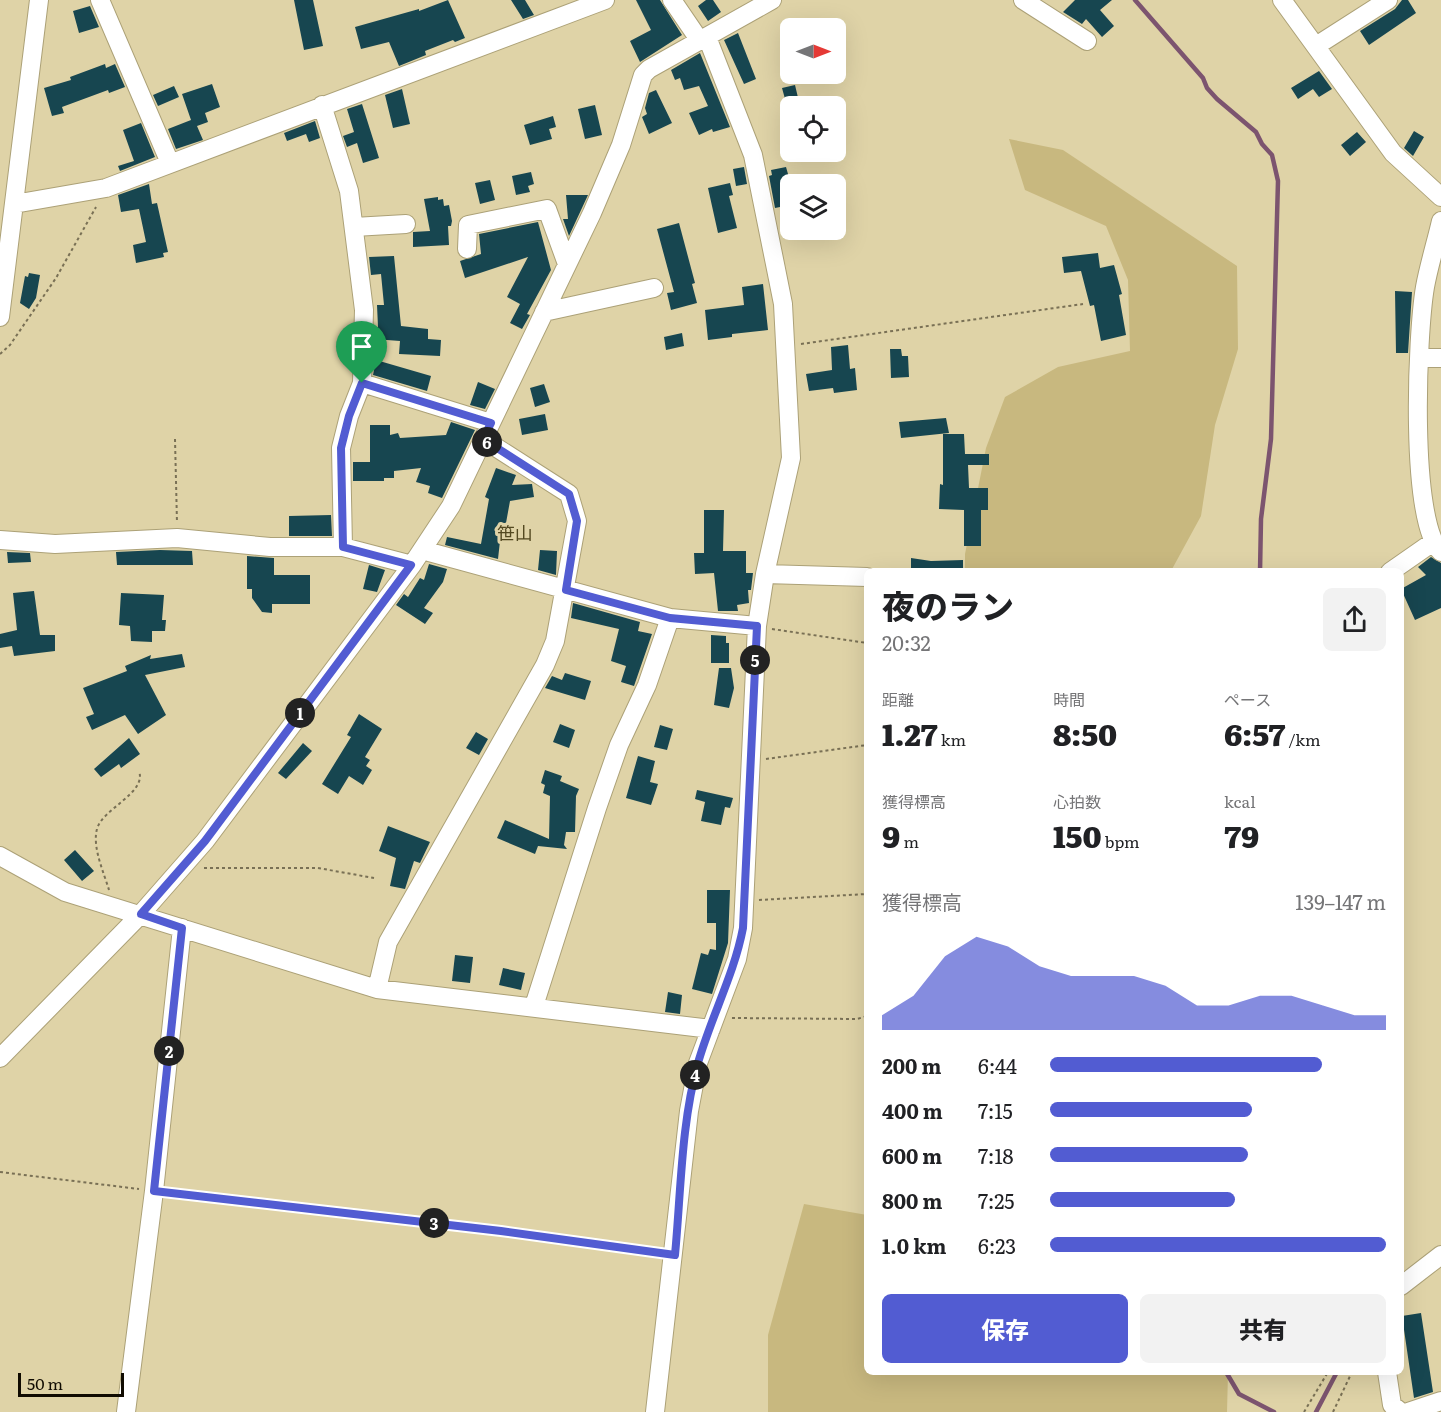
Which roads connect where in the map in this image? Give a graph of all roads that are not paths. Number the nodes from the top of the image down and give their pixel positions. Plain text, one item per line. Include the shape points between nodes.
1 (39, 0) edge
2 (100, 0) edge
3 (605, 0) edge
4 (672, 0) edge
5 (772, 0) edge
6 (1023, 0) edge
7 (1282, 0) edge
8 (1388, 0) edge
9 (704, 39) junction
10 (1087, 41) dead end
11 (1316, 46) junction
12 (322, 105) junction
13 (170, 163) junction
14 (1441, 197) edge
15 (14, 204) junction
16 (1441, 220) edge
17 (406, 224) dead end
18 (354, 227) junction
19 (467, 249) dead end
20 (567, 264) junction
21 (654, 288) dead end
22 (544, 312) junction
23 (0, 317) edge
24 (1420, 358) junction
25 (1441, 358) edge
26 (362, 383) junction
27 (487, 431) junction
28 (0, 540) edge
29 (343, 547) junction
30 (1437, 547) edge
31 (417, 557) junction
32 (1398, 568) edge
33 (765, 574) junction
34 (864, 578) edge
35 (566, 590) junction
36 (670, 618) junction
37 (757, 626) junction
38 (0, 856) edge
39 (141, 914) junction
40 (182, 928) junction
41 (377, 989) junction
42 (534, 1006) junction
43 (713, 1023) junction
44 (0, 1058) edge
45 (1441, 1255) edge
46 (1404, 1284) edge
47 (1387, 1375) edge
48 (1441, 1401) edge
49 (126, 1412) edge
50 (655, 1412) edge
51 (1401, 1412) edge
52 (1408, 1412) edge

1 - 15 street
2 - 13 street
3 - 12 street
4 - 9 street
5 - 9 street
6 - 10 street
7 - 11 street
8 - 11 street
9 - 20 street via 643,75 621,145
9 - 33 street via 753,155 783,304 791,458
11 - 14 street via 1393,153
12 - 13 street
12 - 18 street via 350,191
13 - 15 street via 106,188
15 - 23 street
16 - 24 street via 1425,288
17 - 18 street
18 - 26 street via 364,310
19 - 20 street via 468,225 547,209
20 - 22 street
21 - 22 street
22 - 27 street
24 - 25 street
24 - 30 street via 1424,512
26 - 27 street
26 - 29 street via 341,448
27 - 31 street via 451,506
27 - 35 street via 569,494 577,521
28 - 29 street via 55,544 177,538 270,547
29 - 31 street
30 - 32 street
31 - 35 street
31 - 39 street via 205,841
33 - 34 street
33 - 37 street
35 - 36 street
35 - 41 street via 555,641 545,665 388,942
36 - 37 street
36 - 42 street via 597,808
37 - 43 street via 743,928 737,959
38 - 39 street via 65,892
39 - 40 street
39 - 44 street
40 - 41 street
40 - 49 street
41 - 42 street
42 - 43 street
43 - 50 street via 698,1063 689,1110
45 - 46 street
47 - 51 street via 1392,1405
48 - 52 street

